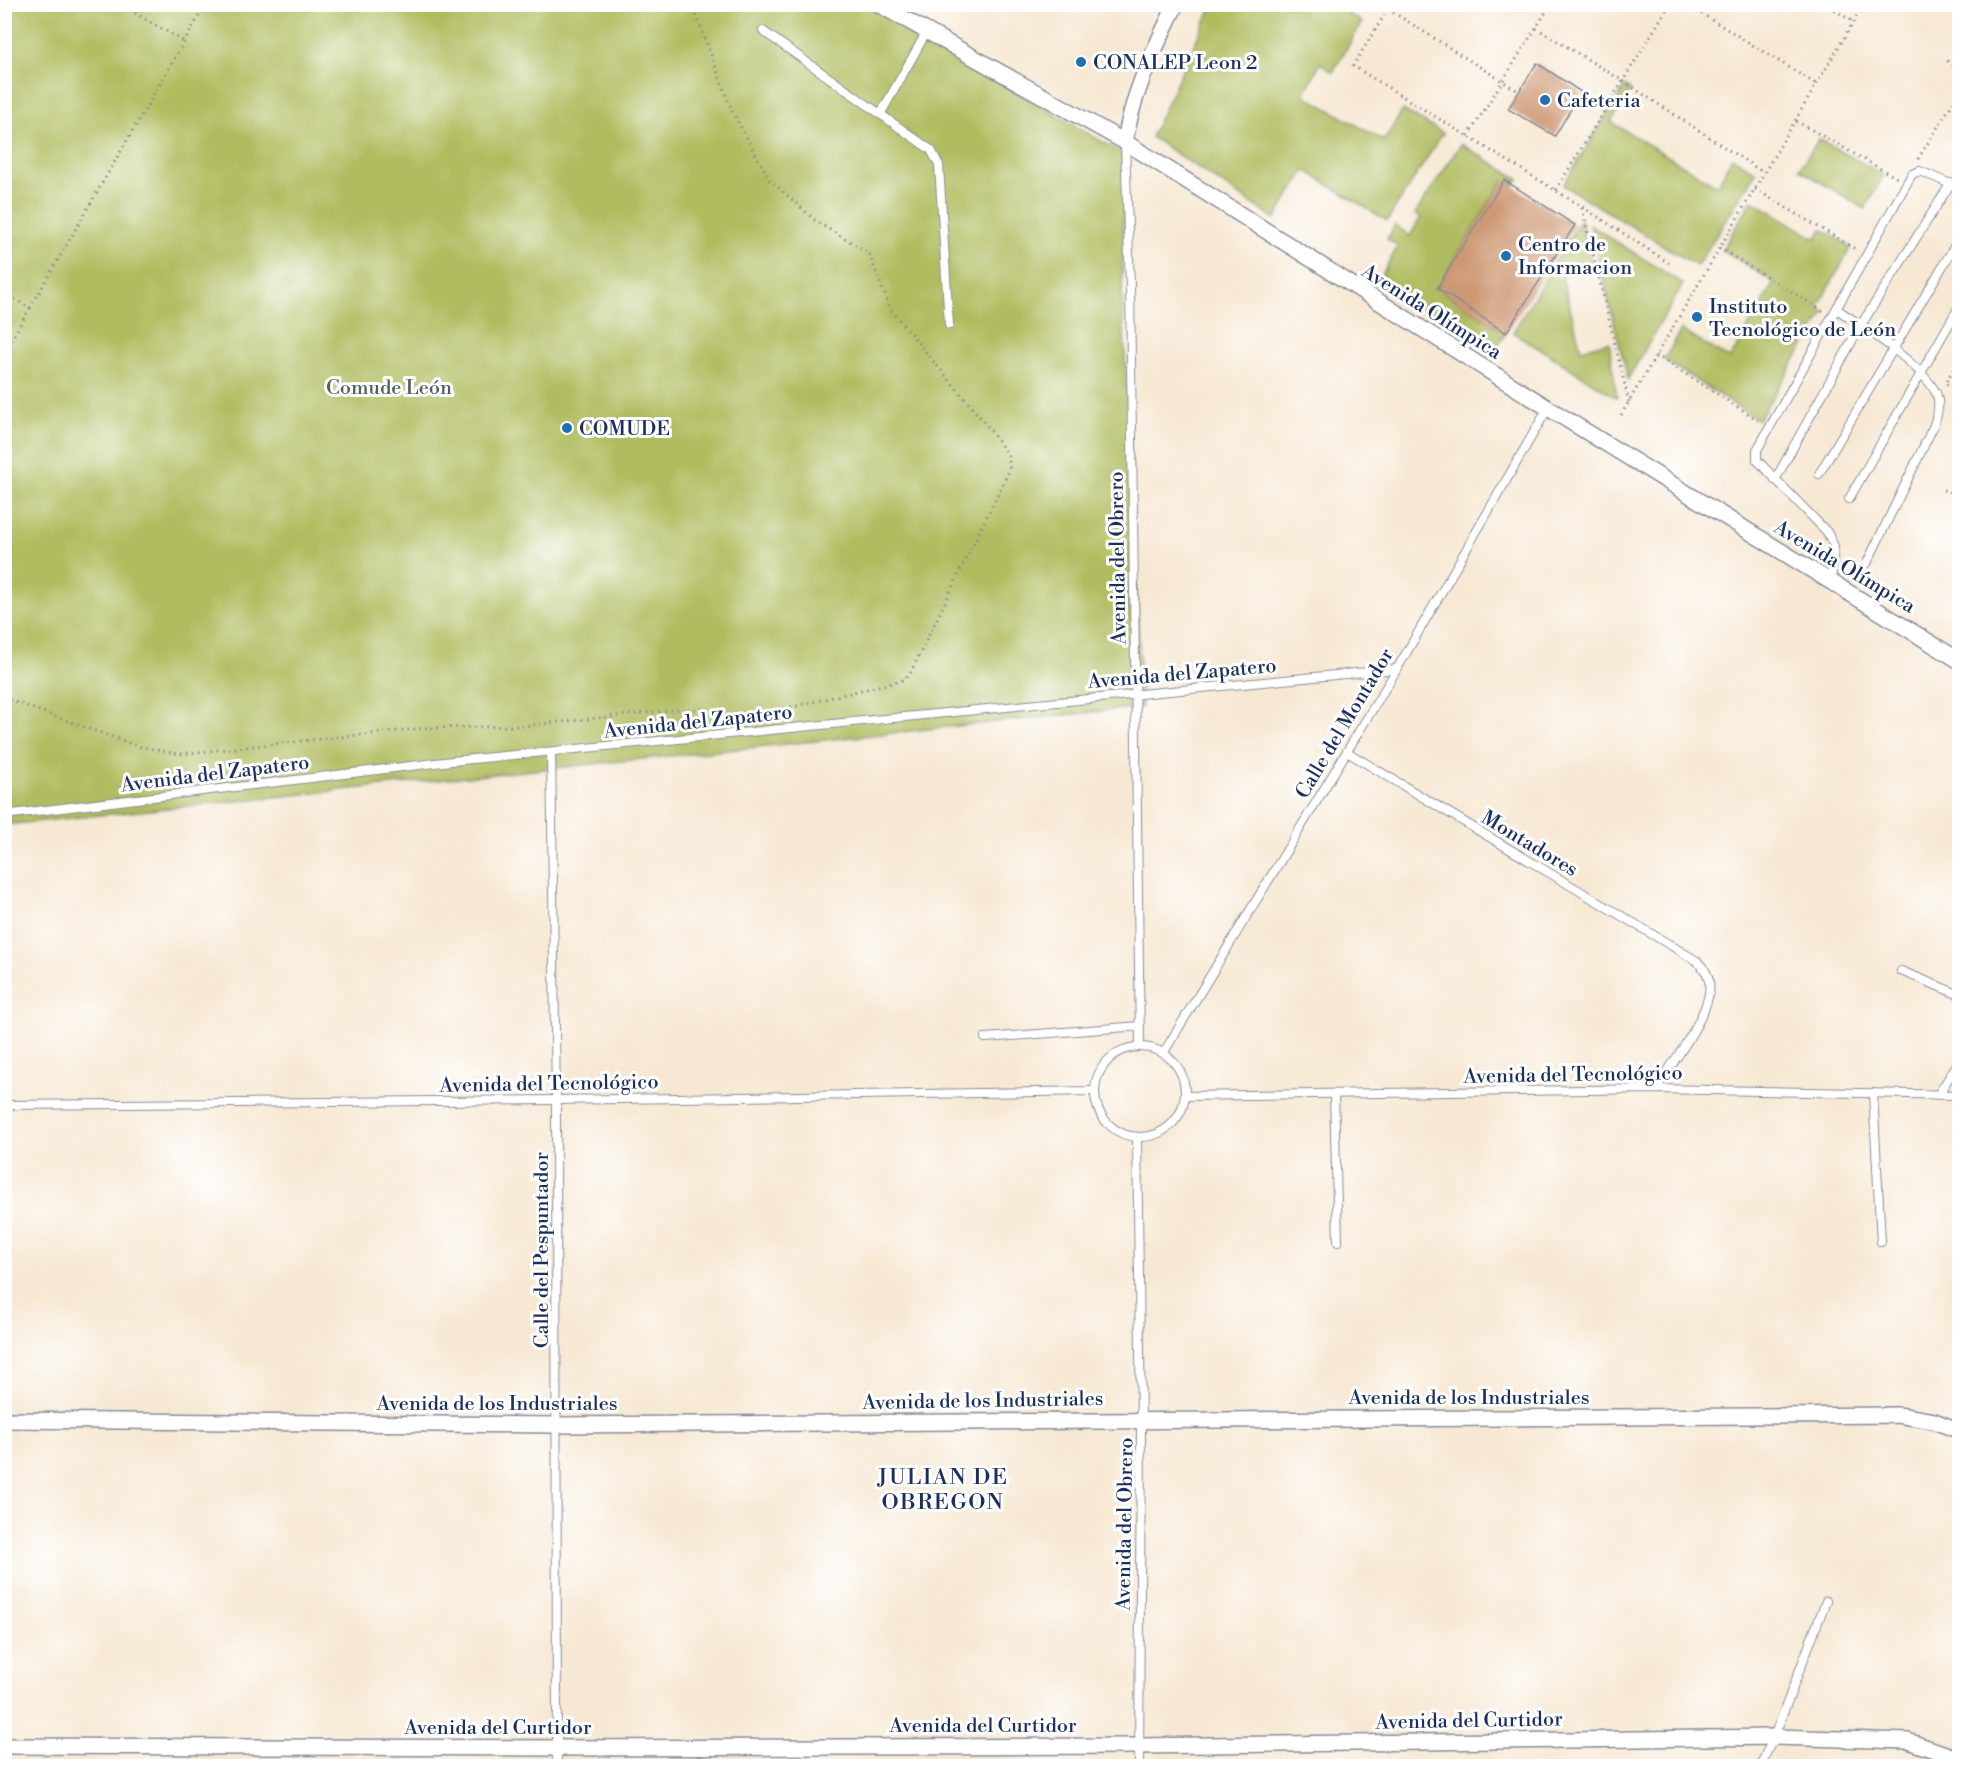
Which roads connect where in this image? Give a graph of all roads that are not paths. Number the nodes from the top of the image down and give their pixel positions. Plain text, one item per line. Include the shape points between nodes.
1 (878, 4) edge
2 (1176, 4) edge
3 (763, 31) dead end
4 (926, 33) junction
5 (881, 113) junction
6 (1125, 141) junction
7 (1951, 183) junction
8 (1959, 188) edge
9 (1959, 237) edge
10 (1959, 305) edge
11 (1838, 310) junction
12 (949, 325) dead end
13 (1861, 325) junction
14 (1892, 349) junction
15 (1920, 374) junction
16 (1548, 408) junction
17 (1819, 474) dead end
18 (1775, 480) junction
19 (1849, 499) dead end
20 (1867, 563) dead end
21 (1831, 582) junction
22 (1959, 660) edge
23 (1397, 669) junction
24 (1135, 694) junction
25 (551, 752) junction
26 (1347, 752) junction
27 (4, 815) edge
28 (1901, 971) dead end
29 (1959, 995) edge
30 (1140, 1026) junction
31 (985, 1038) dead end
32 (1140, 1046) junction
33 (1164, 1052) junction
34 (1959, 1060) edge
35 (1656, 1089) junction
36 (1094, 1091) junction
37 (1873, 1093) junction
38 (1334, 1094) junction
39 (1938, 1095) junction
40 (1959, 1095) edge
41 (1186, 1096) junction
42 (556, 1100) junction
43 (4, 1105) edge
44 (1137, 1137) junction
45 (1338, 1242) dead end
46 (1881, 1242) dead end
47 (4, 1420) edge
48 (1141, 1420) junction
49 (558, 1425) junction
50 (1959, 1431) edge
51 (1826, 1601) dead end
52 (1774, 1737) junction
53 (4, 1746) edge
54 (1138, 1746) junction
55 (557, 1748) junction
56 (1959, 1759) edge
57 (557, 1767) edge
58 (1139, 1767) edge
59 (1760, 1767) edge

1 - 4 street, Avenida Olímpica
2 - 6 street via 1137,87
3 - 5 lane
4 - 5 lane
4 - 6 street, Avenida Olímpica
5 - 12 lane via 931,150 939,165
6 - 16 street, Avenida Olímpica
6 - 24 lane, Avenida del Obrero
7 - 8 lane
7 - 11 lane via 1920,171 1912,174
7 - 13 lane
9 - 14 lane
10 - 15 lane
11 - 13 lane
11 - 18 lane via 1757,450 1757,460
13 - 14 lane
13 - 18 lane
14 - 15 lane
14 - 17 lane
15 - 19 lane
15 - 20 lane via 1936,392 1934,425
16 - 21 street, Avenida Olímpica
16 - 23 lane, Calle del Montador
18 - 21 lane via 1827,532 1834,546
21 - 22 street, Avenida Olímpica
23 - 24 lane, Avenida del Zapatero
23 - 26 lane, Calle del Montador
24 - 25 lane, Avenida del Zapatero
24 - 30 lane, Avenida del Obrero
25 - 27 lane, Avenida del Zapatero
25 - 42 lane, Calle del Pespuntador
26 - 33 lane, Calle del Montador
26 - 35 lane, Montadores via 1697,961 1707,973 1709,996
28 - 29 lane
30 - 31 lane
30 - 32 lane, Avenida del Obrero
32 - 33 lane
32 - 36 lane via 1126,1048 1108,1059 1096,1077
33 - 41 lane via 1185,1079
34 - 39 lane
35 - 37 lane, Avenida del Tecnológico
35 - 38 lane, Avenida del Tecnológico
36 - 42 lane, Avenida del Tecnológico
36 - 44 lane via 1102,1117 1111,1127
37 - 39 lane, Avenida del Tecnológico
37 - 46 lane
38 - 41 lane, Avenida del Tecnológico
38 - 45 lane
39 - 40 lane, Avenida del Tecnológico
41 - 44 lane via 1179,1116 1164,1131
42 - 43 lane, Avenida del Tecnológico
42 - 49 lane, Calle del Pespuntador
44 - 48 lane, Avenida del Obrero
47 - 49 street, Avenida de los Industriales
48 - 49 street, Avenida de los Industriales
48 - 50 street, Avenida de los Industriales via 1898,1415 1934,1421
48 - 54 lane, Avenida del Obrero
49 - 55 lane, Calle del Pespuntador
51 - 52 lane
52 - 54 street, Avenida del Curtidor
52 - 56 street, Avenida del Curtidor via 1908,1742
52 - 59 lane
53 - 55 street, Avenida del Curtidor
54 - 55 street, Avenida del Curtidor
54 - 58 lane, Avenida del Obrero
55 - 57 lane, Calle del Pespuntador

